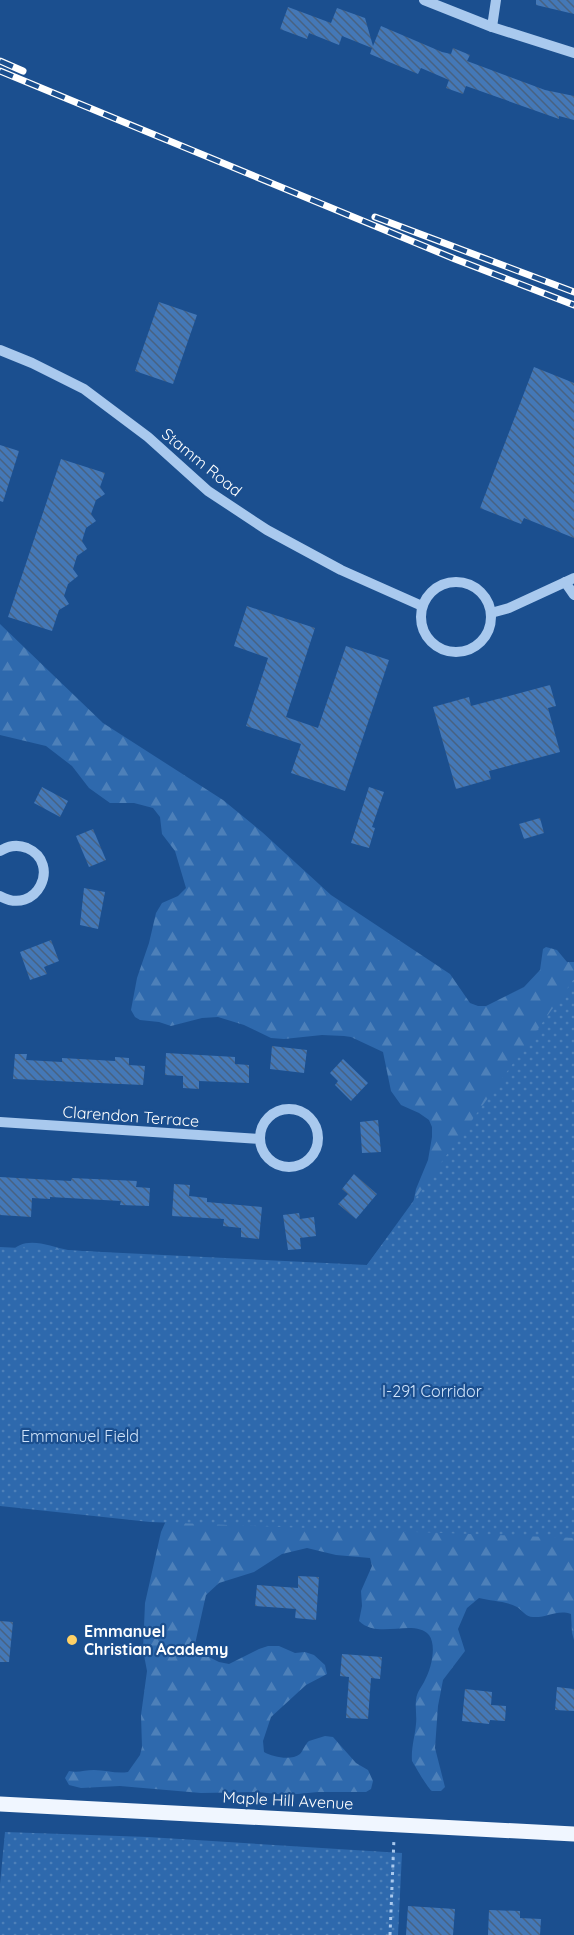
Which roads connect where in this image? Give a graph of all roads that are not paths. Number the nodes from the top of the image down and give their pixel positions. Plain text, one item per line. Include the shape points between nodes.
1 (424, 0) edge
2 (496, 0) edge
3 (492, 27) junction
4 (574, 53) edge
5 (0, 350) edge
6 (569, 580) edge
7 (574, 595) edge
8 (422, 606) junction
9 (491, 613) junction
10 (0, 851) edge
11 (0, 896) edge
12 (0, 1122) edge
13 (260, 1139) junction
14 (0, 1804) edge
15 (574, 1834) edge

1 - 3 street
2 - 3 street
3 - 4 street
5 - 8 street, Stamm Road via 84,389 148,437 208,491 267,530 341,570
6 - 7 street
6 - 9 street
8 - 9 street via 439,585 466,582 487,600
8 - 9 street via 420,620 424,633 445,651 472,648 483,639 490,627
10 - 11 street via 13,846 29,849 41,860 44,877 31,897 15,902
12 - 13 street, Clarendon Terrace
13 - 13 street via 266,1120 281,1110 300,1111 308,1116 318,1133 318,1143 309,1159 292,1167 274,1163
14 - 15 main road, Maple Hill Avenue

